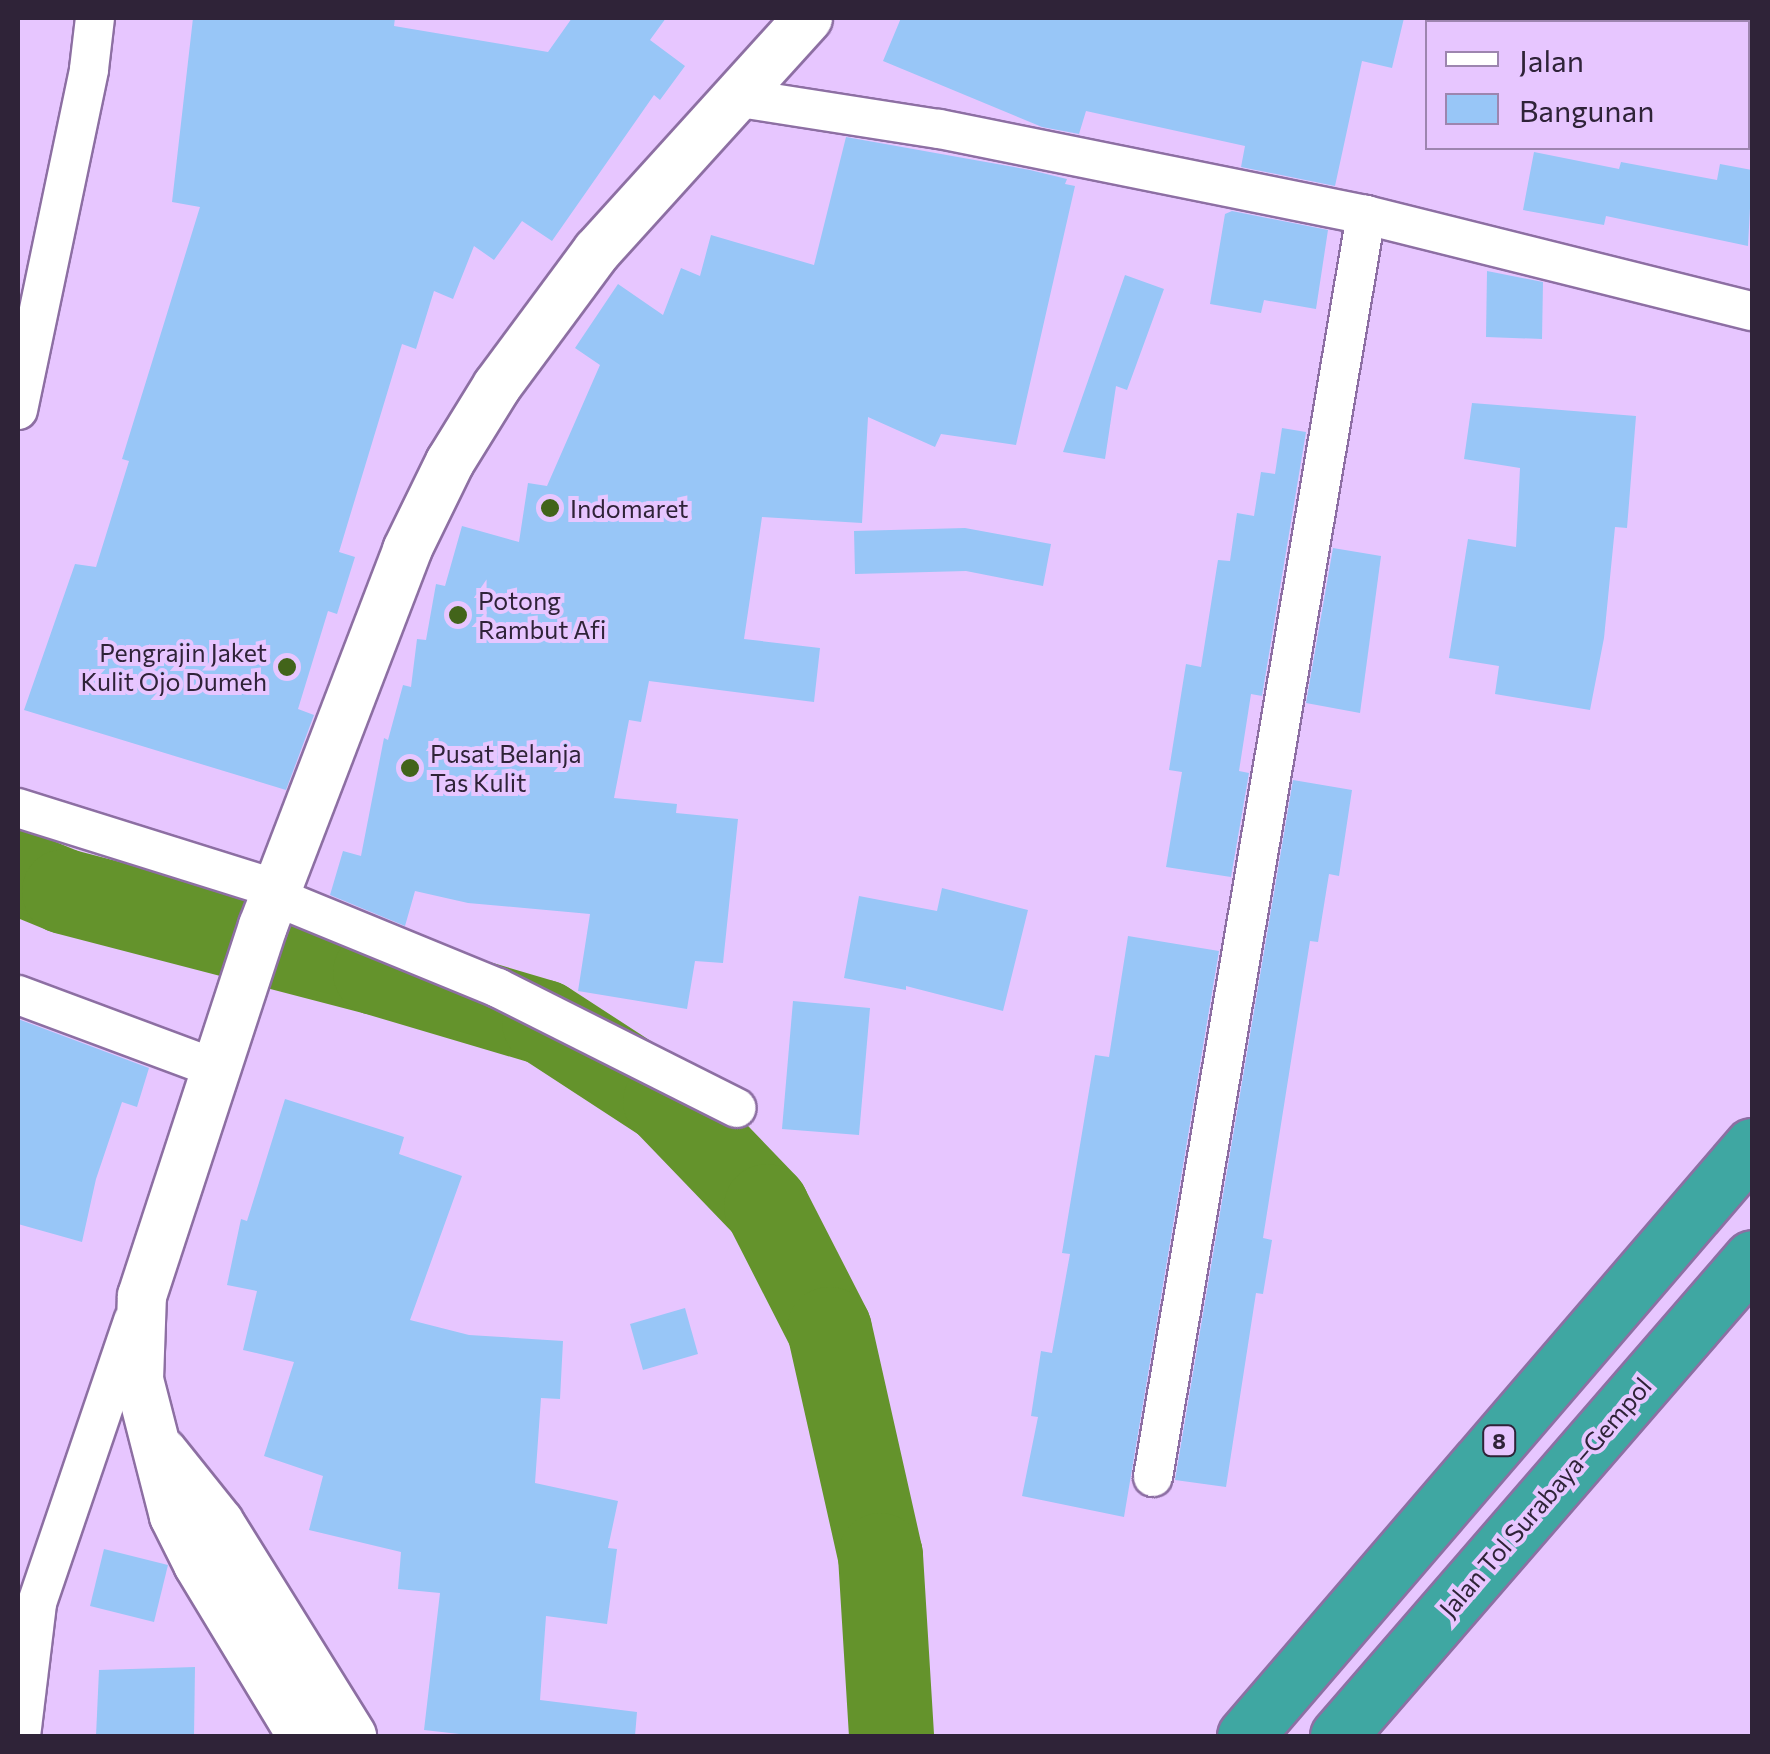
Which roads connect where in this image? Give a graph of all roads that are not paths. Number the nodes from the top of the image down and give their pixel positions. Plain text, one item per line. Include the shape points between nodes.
1 (95, 18) edge
2 (808, 18) edge
3 (740, 98) junction
4 (1366, 215) junction
5 (1752, 310) edge
6 (18, 410) edge
7 (18, 808) edge
8 (273, 904) junction
9 (18, 995) edge
10 (216, 1062) junction
11 (737, 1108) dead end
12 (1752, 1146) edge
13 (1752, 1258) edge
14 (142, 1296) junction
15 (1152, 1477) dead end
16 (284, 1669) junction
17 (22, 1736) edge
18 (302, 1736) edge
19 (352, 1736) edge
20 (1244, 1736) edge
21 (1338, 1736) edge

1 - 6 street
2 - 3 street
3 - 4 street via 939,129
3 - 8 street via 597,250 496,386 450,462 407,550
4 - 5 street
4 - 15 street
7 - 8 street
8 - 10 street
8 - 11 street via 498,988
9 - 10 street
10 - 14 street
12 - 20 highway, 8
13 - 21 highway, Jalan Tol Surabaya–Gempol
14 - 16 street via 139,1380 174,1516
14 - 17 street via 37,1603
16 - 18 street
16 - 19 street

